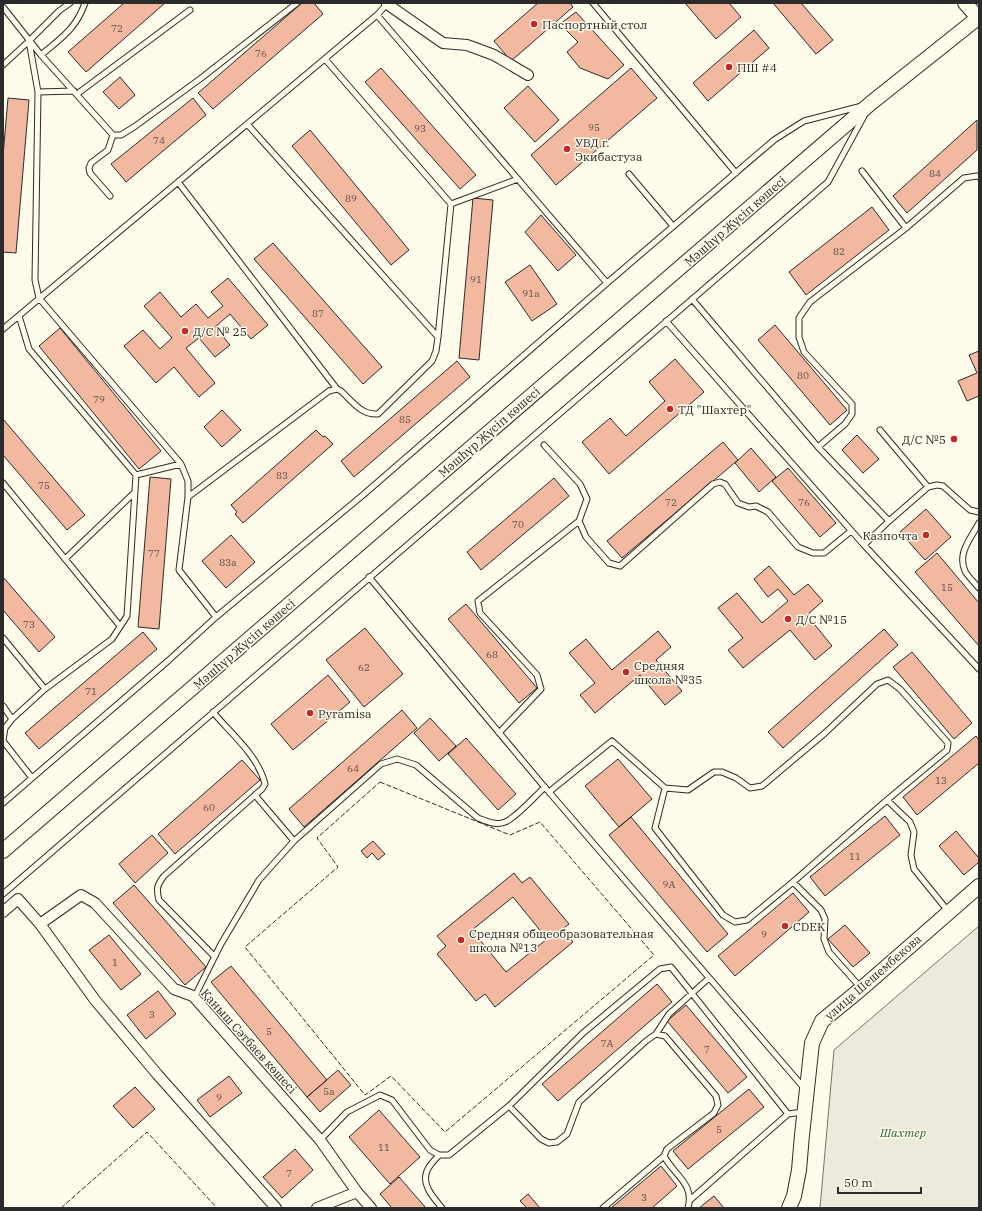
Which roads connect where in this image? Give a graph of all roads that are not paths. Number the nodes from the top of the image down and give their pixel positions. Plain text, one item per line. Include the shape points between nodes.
1 (70, 3) edge
2 (85, 3) edge
3 (297, 3) edge
4 (593, 3) edge
5 (965, 3) edge
6 (387, 4) edge
7 (3, 7) edge
8 (190, 10) dead end
9 (377, 15) junction
10 (979, 18) edge
11 (29, 41) junction
12 (41, 55) junction
13 (325, 59) junction
14 (3, 65) edge
15 (528, 75) dead end
16 (38, 92) junction
17 (75, 93) junction
18 (871, 103) junction
19 (247, 124) junction
20 (113, 135) junction
21 (862, 171) dead end
22 (736, 173) junction
23 (629, 174) dead end
24 (979, 177) edge
25 (518, 179) junction
26 (178, 182) junction
27 (110, 196) dead end
28 (451, 204) junction
29 (673, 226) junction
30 (906, 228) junction
31 (607, 282) junction
32 (40, 298) junction
33 (692, 299) junction
34 (19, 316) junction
35 (666, 321) junction
36 (3, 329) edge
37 (438, 337) junction
38 (337, 389) junction
39 (880, 430) dead end
40 (544, 445) dead end
41 (818, 447) junction
42 (181, 464) junction
43 (136, 475) junction
44 (3, 483) edge
45 (928, 488) junction
46 (134, 493) junction
47 (188, 497) junction
48 (979, 512) edge
49 (579, 521) junction
50 (889, 521) junction
51 (979, 523) edge
52 (851, 531) junction
53 (864, 546) junction
54 (65, 559) junction
55 (369, 577) junction
56 (979, 588) edge
57 (216, 617) junction
58 (120, 626) junction
59 (3, 638) edge
60 (979, 669) edge
61 (45, 690) junction
62 (3, 706) edge
63 (213, 712) junction
64 (12, 720) junction
65 (499, 733) junction
66 (3, 741) edge
67 (32, 778) junction
68 (545, 787) junction
69 (665, 788) junction
70 (549, 792) junction
71 (255, 795) junction
72 (887, 800) junction
73 (3, 803) edge
74 (294, 841) junction
75 (3, 851) edge
76 (793, 882) junction
77 (979, 886) edge
78 (3, 894) edge
79 (3, 912) edge
80 (948, 912) junction
81 (40, 924) junction
82 (214, 956) junction
83 (709, 978) junction
84 (861, 989) junction
85 (692, 993) junction
86 (194, 998) junction
87 (656, 1034) junction
88 (806, 1091) junction
89 (509, 1106) junction
90 (804, 1112) junction
91 (788, 1114) junction
92 (320, 1140) junction
93 (439, 1155) junction
94 (664, 1156) junction
95 (357, 1192) junction
96 (690, 1200) junction
97 (276, 1208) edge
98 (317, 1208) edge
99 (371, 1208) edge
100 (442, 1208) edge
101 (603, 1208) edge
102 (688, 1208) edge
103 (790, 1208) edge

1 - 11 lane
2 - 12 lane via 80,16 69,31
3 - 20 lane via 140,123 121,135
4 - 22 lane
5 - 10 main road
6 - 9 lane
6 - 15 street via 443,43 467,45 494,55
7 - 11 lane
8 - 17 lane
9 - 13 lane
9 - 25 lane
10 - 18 main road, Мәшһүр Жүсіп көшесі
11 - 12 lane
11 - 14 lane
11 - 16 lane
12 - 17 lane
13 - 19 lane
13 - 28 lane
16 - 17 lane
16 - 32 lane via 35,280
17 - 20 lane
18 - 22 lane via 804,121 774,140
18 - 33 lane via 828,182
18 - 75 main road, Мәшһүр Жүсіп көшесі
19 - 26 lane
19 - 37 lane
20 - 27 lane via 108,150 91,163 89,168 90,173
21 - 30 lane
22 - 29 lane
23 - 29 lane
24 - 30 lane via 964,178
25 - 28 lane
25 - 31 lane
26 - 32 lane
26 - 38 lane
28 - 37 lane
29 - 31 lane
30 - 41 lane via 810,302 799,318 799,336 804,352 852,404 852,414 845,424
31 - 57 lane via 363,495
32 - 34 lane
32 - 42 lane
33 - 35 lane
33 - 41 lane
34 - 36 lane
34 - 43 lane via 29,349
35 - 52 lane
35 - 55 lane
37 - 38 lane via 432,361 378,414 362,411
38 - 47 lane via 329,391
39 - 45 lane
40 - 49 lane via 580,484 587,499
41 - 50 lane
42 - 43 lane
42 - 47 lane via 188,481
43 - 46 lane
44 - 54 lane
45 - 48 lane via 943,486 970,510
45 - 50 lane
46 - 54 lane
46 - 58 lane via 127,616
47 - 57 lane via 179,570
49 - 52 lane via 586,537 609,563 620,566 713,484 720,482 725,484 738,503 749,507 756,506 768,512 798,547 824,553
49 - 65 lane via 478,601 480,614 537,675 541,689
50 - 53 lane
51 - 56 lane via 966,545 962,560 966,572
52 - 53 lane
53 - 60 lane
54 - 58 lane
55 - 63 lane
55 - 65 lane
57 - 67 lane
58 - 61 lane via 112,639
59 - 61 lane
61 - 64 lane
62 - 64 lane
63 - 71 lane via 263,773 266,784
63 - 78 lane
64 - 66 lane via 5,728
65 - 68 lane
66 - 67 lane
67 - 73 lane
68 - 70 lane
68 - 74 lane via 512,818 504,823 489,823 478,818 416,764 397,759 381,764
69 - 70 lane via 612,741
69 - 72 lane via 688,790 714,772 722,772 736,778 750,788 762,786 825,733 877,684 888,680 948,743 947,750
69 - 76 lane via 656,828 723,915 735,922 747,920
70 - 83 lane
71 - 74 lane
71 - 82 lane via 158,884 156,892 159,900
72 - 76 lane
72 - 80 lane via 910,822 914,832 911,855 914,869
74 - 82 lane via 259,880
76 - 84 lane via 821,910 825,919 824,939 829,952
77 - 80 main road, улица Шешембекова
79 - 81 street via 18,899
80 - 84 main road, улица Шешембекова
81 - 86 street, Қаныш Сәтбаев көшесі via 81,895 95,903 174,989
81 - 97 street via 100,1005 157,1074
82 - 86 lane
83 - 85 lane
83 - 88 lane
84 - 88 main road, улица Шешембекова via 822,1021 812,1043
85 - 87 lane via 669,1014
85 - 89 lane via 671,967 660,969 583,1033
85 - 91 lane
86 - 92 street, Қаныш Сәтбаев көшесі
87 - 89 lane via 579,1102 567,1134 557,1142 549,1143 541,1139
87 - 94 lane via 665,1036 716,1096 718,1105 714,1113 667,1149
88 - 90 main road, улица Шешембекова
89 - 93 lane via 449,1155
90 - 91 lane
90 - 103 main road, улица Шешембекова via 800,1170
91 - 96 lane
92 - 93 lane via 347,1112 380,1095 392,1100 430,1150
92 - 95 street, Қаныш Сәтбаев көшесі
93 - 100 lane via 425,1177 430,1193
94 - 96 lane via 686,1185
94 - 101 lane
95 - 98 street
95 - 99 street, Қаныш Сәтбаев көшесі
96 - 102 lane

